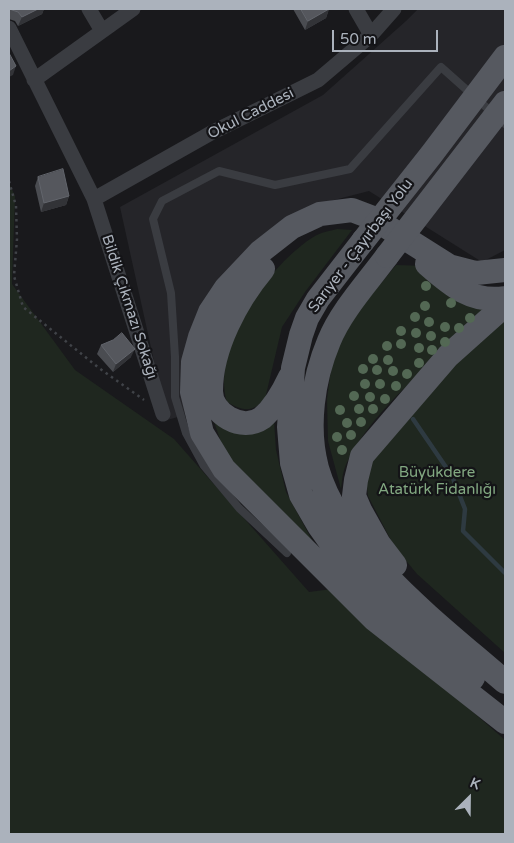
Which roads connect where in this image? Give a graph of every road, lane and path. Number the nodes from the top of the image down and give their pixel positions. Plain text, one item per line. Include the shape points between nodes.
1 (89, 9) edge
2 (133, 9) edge
3 (356, 9) edge
4 (394, 9) edge
5 (9, 28) edge
6 (102, 31) junction
7 (371, 35) junction
8 (505, 57) edge
9 (34, 80) junction
10 (505, 104) edge
11 (505, 124) edge
12 (9, 181) edge
13 (94, 200) junction
14 (505, 270) edge
15 (505, 298) edge
16 (505, 305) edge
17 (293, 368) junction
18 (163, 414) joint
19 (287, 553) dead end
20 (434, 620) junction
21 (505, 682) edge
22 (505, 709) edge
23 (505, 722) edge

1 - 6 street
2 - 6 street
3 - 7 street
4 - 7 street, Okul Caddesi
5 - 9 street, Bildik Çıkmazı Sokağı
6 - 9 street
7 - 13 street, Okul Caddesi via 318,80 211,133
8 - 17 main road, Sarıyer - Çayırbaşı Yolu, bridge via 318,299 301,335
9 - 13 street, Bildik Çıkmazı Sokağı
10 - 20 main road, Sarıyer - Çayırbaşı Yolu, bridge via 342,317 329,340 317,374 312,414 313,444 317,468 331,502 362,549 399,589
11 - 19 lane via 441,67 350,169 275,185 218,171 162,201 154,220 171,293 175,397 186,433 204,466 240,508
12 - 18 path via 16,206 14,276 23,307
13 - 18 street, Bildik Çıkmazı Sokağı
14 - 23 main road via 476,273 449,266 373,218 352,210 320,214 292,227 260,252 226,288 210,312 200,337 193,362 192,392 202,434 224,469 374,619
15 - 17 main road via 472,296 445,280 383,231 352,220 318,225 286,245 264,268 247,288 229,320 214,370 211,392 216,407 236,422 260,419 271,410
16 - 20 main road via 448,356 397,414 362,456 356,480 354,496 360,510 379,544
17 - 22 main road, Sarıyer - Çayırbaşı Yolu via 289,427 292,463 302,495 319,526 344,561
20 - 21 main road, Sarıyer - Çayırbaşı Yolu

